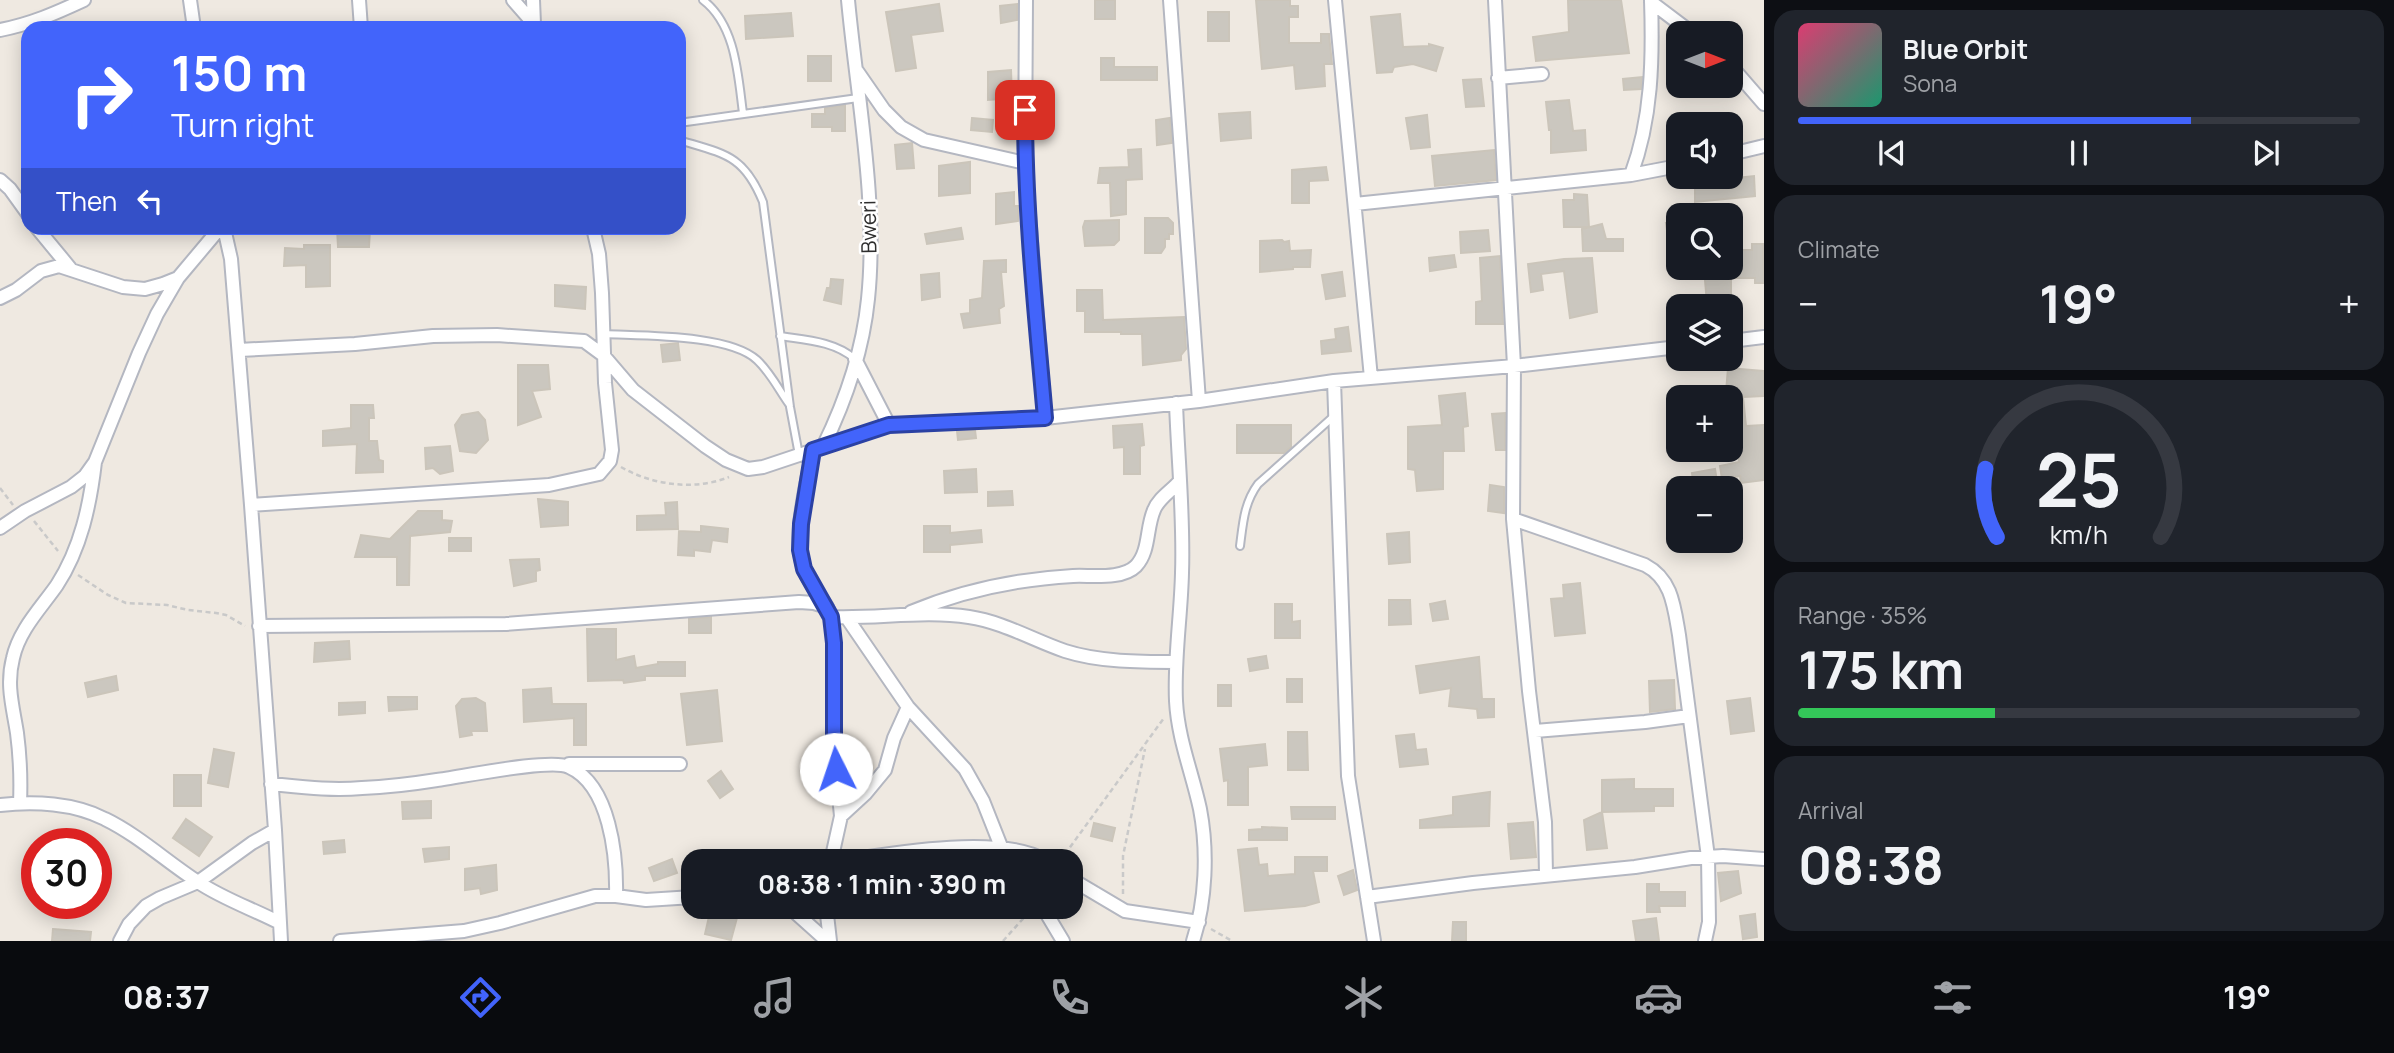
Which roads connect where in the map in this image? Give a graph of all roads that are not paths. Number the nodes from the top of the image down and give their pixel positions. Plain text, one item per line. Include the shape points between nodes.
1 (84, 0) edge
2 (190, 0) edge
3 (359, 0) edge
4 (513, 0) edge
5 (533, 0) edge
6 (703, 0) edge
7 (848, 0) edge
8 (1026, 0) edge
9 (1170, 0) edge
10 (1335, 0) edge
11 (1495, 0) edge
12 (1651, 1) edge
13 (39, 21) edge
14 (193, 21) edge
15 (360, 21) edge
16 (530, 21) edge
17 (534, 21) edge
18 (1677, 21) edge
19 (21, 26) edge
20 (0, 30) edge
21 (854, 68) junction
22 (1542, 74) dead end
23 (1498, 78) junction
24 (1743, 80) edge
25 (858, 98) junction
26 (1764, 104) edge
27 (743, 113) junction
28 (686, 122) edge
29 (686, 142) edge
30 (1764, 146) edge
31 (1743, 150) edge
32 (1025, 163) junction
33 (1666, 168) edge
34 (1631, 175) junction
35 (0, 180) edge
36 (1503, 187) junction
37 (21, 204) edge
38 (1354, 204) junction
39 (43, 235) edge
40 (216, 235) edge
41 (224, 235) edge
42 (594, 235) edge
43 (71, 268) junction
44 (178, 278) junction
45 (0, 298) edge
46 (604, 334) junction
47 (780, 336) junction
48 (1764, 337) edge
49 (1743, 340) edge
50 (1666, 347) edge
51 (239, 350) junction
52 (604, 355) junction
53 (855, 359) junction
54 (1514, 366) junction
55 (1371, 378) junction
56 (1334, 381) junction
57 (1199, 401) junction
58 (1176, 403) junction
59 (790, 407) junction
60 (1335, 414) junction
61 (1045, 418) junction
62 (889, 425) junction
63 (818, 448) junction
64 (799, 455) junction
65 (95, 462) junction
66 (1179, 482) junction
67 (251, 505) junction
68 (1513, 519) junction
69 (0, 528) edge
70 (1240, 546) dead end
71 (829, 612) junction
72 (901, 616) junction
73 (848, 618) junction
74 (259, 630) junction
75 (1176, 662) junction
76 (908, 707) junction
77 (1689, 716) junction
78 (1535, 731) junction
79 (680, 764) dead end
80 (565, 765) junction
81 (271, 784) junction
82 (20, 803) junction
83 (0, 805) edge
84 (841, 816) junction
85 (275, 830) junction
86 (834, 849) edge
87 (1002, 849) edge
88 (1708, 857) junction
89 (1764, 859) edge
90 (1546, 875) junction
91 (198, 882) junction
92 (1083, 886) edge
93 (616, 896) junction
94 (1367, 897) junction
95 (681, 898) edge
96 (803, 919) edge
97 (827, 919) edge
98 (1050, 919) edge
99 (1199, 922) junction
100 (280, 923) junction
101 (120, 941) edge
102 (281, 941) edge
103 (340, 941) edge
104 (829, 941) edge
105 (1063, 941) edge
106 (1193, 941) edge
107 (1374, 941) edge
108 (1705, 941) edge

1 - 13 street
2 - 14 street
3 - 15 street
4 - 16 street
5 - 17 street
6 - 27 lane via 719,18 729,40
7 - 21 street, Bweri
8 - 32 street
9 - 57 street
10 - 38 street
11 - 23 street
12 - 18 street
12 - 34 street via 1648,108
19 - 20 street
21 - 25 street, Bweri
21 - 32 street via 901,127 925,140
22 - 23 street
23 - 36 street
24 - 26 street
25 - 27 lane
25 - 53 street, Bweri via 870,202 870,253 865,323
27 - 28 lane
29 - 47 lane via 720,153 744,167 754,180 764,202
30 - 31 street
32 - 61 street
33 - 34 street
34 - 36 street
35 - 37 street
36 - 38 street
36 - 54 street
38 - 55 street
39 - 43 street
40 - 44 street
41 - 51 street via 231,260
42 - 46 street
43 - 44 street via 122,287 145,289
43 - 45 street via 41,271
44 - 65 street via 139,353
46 - 52 street
46 - 59 lane via 685,338 746,353 757,360
47 - 53 lane via 828,344
47 - 59 lane
48 - 49 street
50 - 54 street
51 - 52 street via 497,335 584,341
51 - 67 street
52 - 64 street via 648,402 726,460 748,469
52 - 67 street via 612,450 610,461 598,474 549,485
53 - 62 street
53 - 63 street, Bweri via 848,390
54 - 55 street
54 - 68 street
55 - 56 street
56 - 57 street
56 - 60 street
57 - 58 street
58 - 61 street
58 - 66 street
59 - 64 lane
60 - 70 lane via 1251,493
60 - 94 street via 1348,776
61 - 62 street
62 - 63 street
63 - 64 street
63 - 71 street, Bweri via 801,524 800,550 804,569
65 - 69 street via 71,487
65 - 82 street via 82,528 68,565 37,608 13,656 9,679 20,753
66 - 72 street via 1154,508 1140,560 1126,572 982,590
66 - 75 street via 1182,574
67 - 74 street
68 - 77 street via 1657,571 1674,603
68 - 78 street
71 - 73 street
71 - 74 street via 814,603 799,602 506,624
71 - 84 street
72 - 73 street
72 - 75 street via 969,617 1066,652
73 - 76 street
74 - 81 street
75 - 99 street via 1179,733 1200,812 1203,876
76 - 84 street via 885,769
76 - 87 street via 965,769
77 - 78 street
77 - 88 street
78 - 90 street
79 - 80 street
80 - 81 street via 360,789
80 - 93 street via 581,773 603,808 611,834
81 - 85 street
82 - 83 street
82 - 91 street via 82,810 105,819
84 - 86 street
85 - 91 street
85 - 100 street
88 - 89 street
88 - 90 street
88 - 108 street
90 - 94 street
91 - 100 street
91 - 101 street via 146,906
92 - 99 street via 1125,912
93 - 95 street
93 - 103 street via 574,901 513,920 440,934
94 - 107 street
96 - 104 street
97 - 104 street
98 - 105 street
99 - 106 street
100 - 102 street

